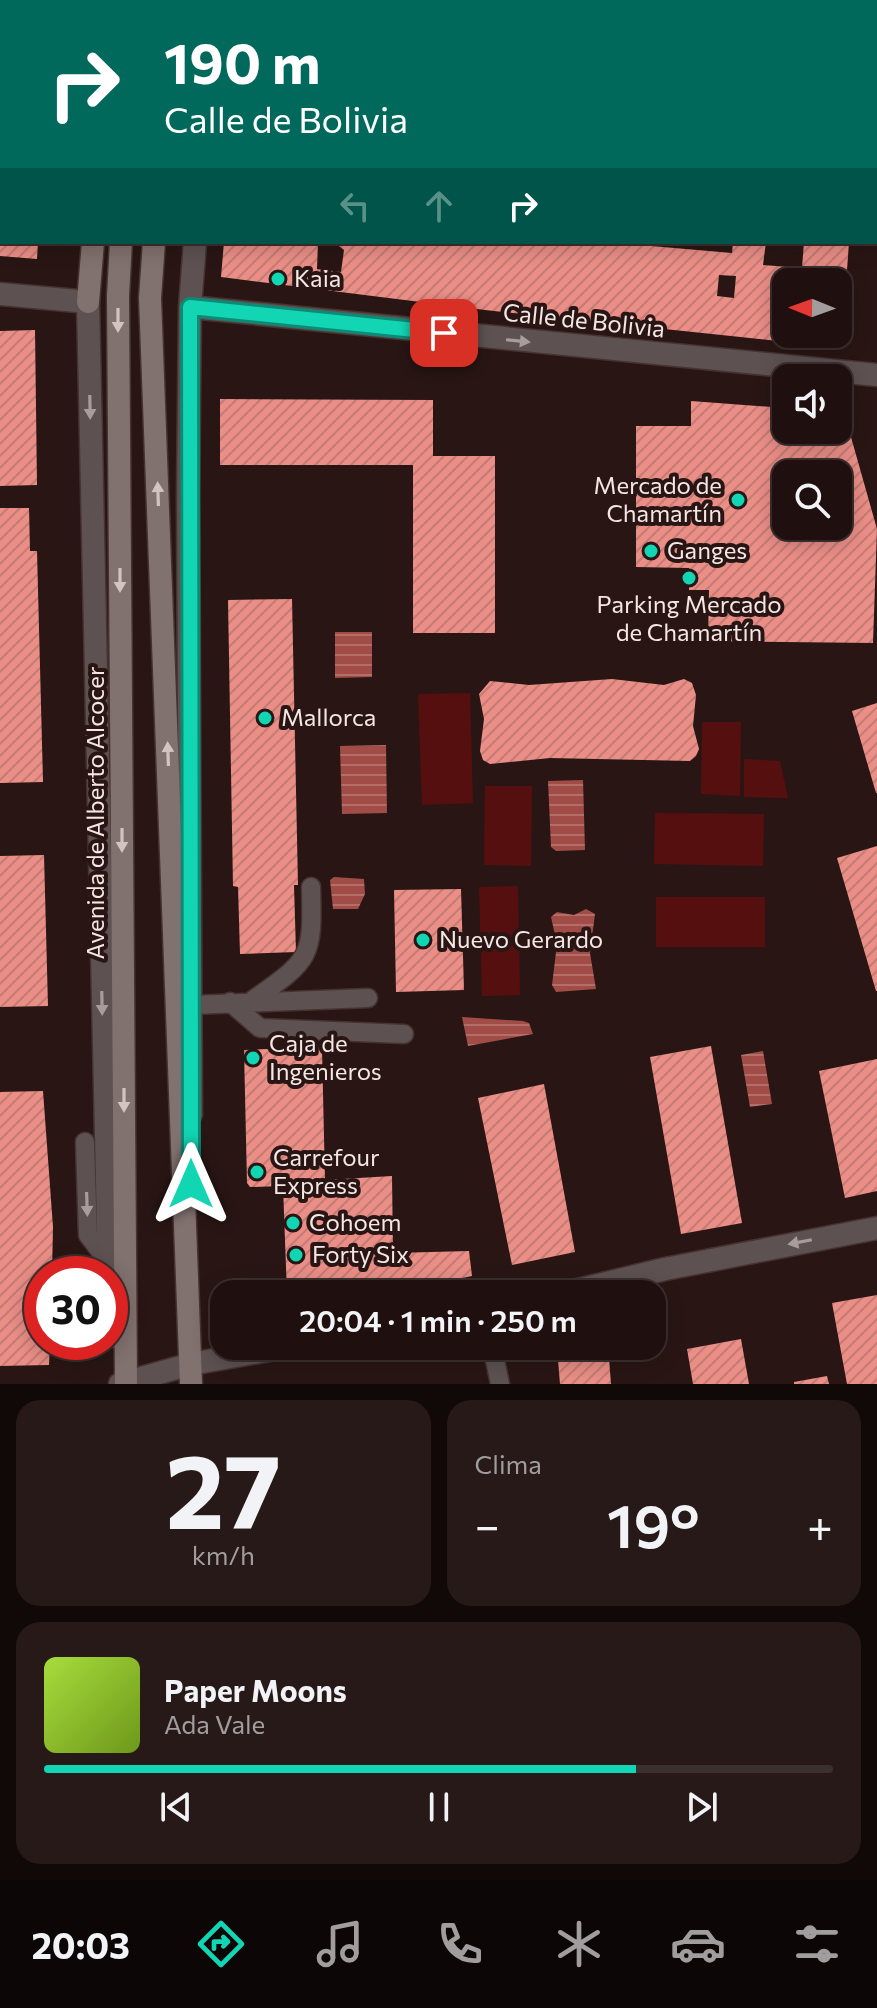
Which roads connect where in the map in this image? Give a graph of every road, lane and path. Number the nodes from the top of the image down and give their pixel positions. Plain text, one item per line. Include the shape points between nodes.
1 (93, 244) edge
2 (121, 244) edge
3 (154, 244) edge
4 (195, 244) edge
5 (0, 294) edge
6 (88, 302) junction
7 (190, 307) junction
8 (877, 375) edge
9 (311, 887) dead end
10 (368, 998) dead end
11 (253, 1000) junction
12 (230, 1002) junction
13 (191, 1005) junction
14 (404, 1034) dead end
15 (85, 1142) dead end
16 (877, 1228) edge
17 (100, 1256) edge
18 (109, 1256) edge
19 (619, 1280) edge
20 (121, 1360) edge
21 (242, 1360) edge
22 (495, 1360) edge
23 (191, 1374) edge
24 (124, 1384) edge
25 (500, 1384) edge

1 - 6 main road
2 -> 24 main road, Avenida de Alberto Alcocer
23 -> 3 main road via 150,298
4 - 7 street
5 - 6 street
6 -> 18 street, Avenida de Alberto Alcocer
7 -> 8 street, Calle de Bolivia
7 - 13 street
9 - 11 lane via 312,942 294,971
10 - 11 lane
11 - 12 lane
12 - 13 lane
12 - 14 lane via 260,1028
13 - 23 street
15 -> 17 lane via 88,1235
16 -> 19 street
20 - 24 street, Avenida de Alberto Alcocer
21 - 23 street
22 - 25 lane
23 - 24 street

